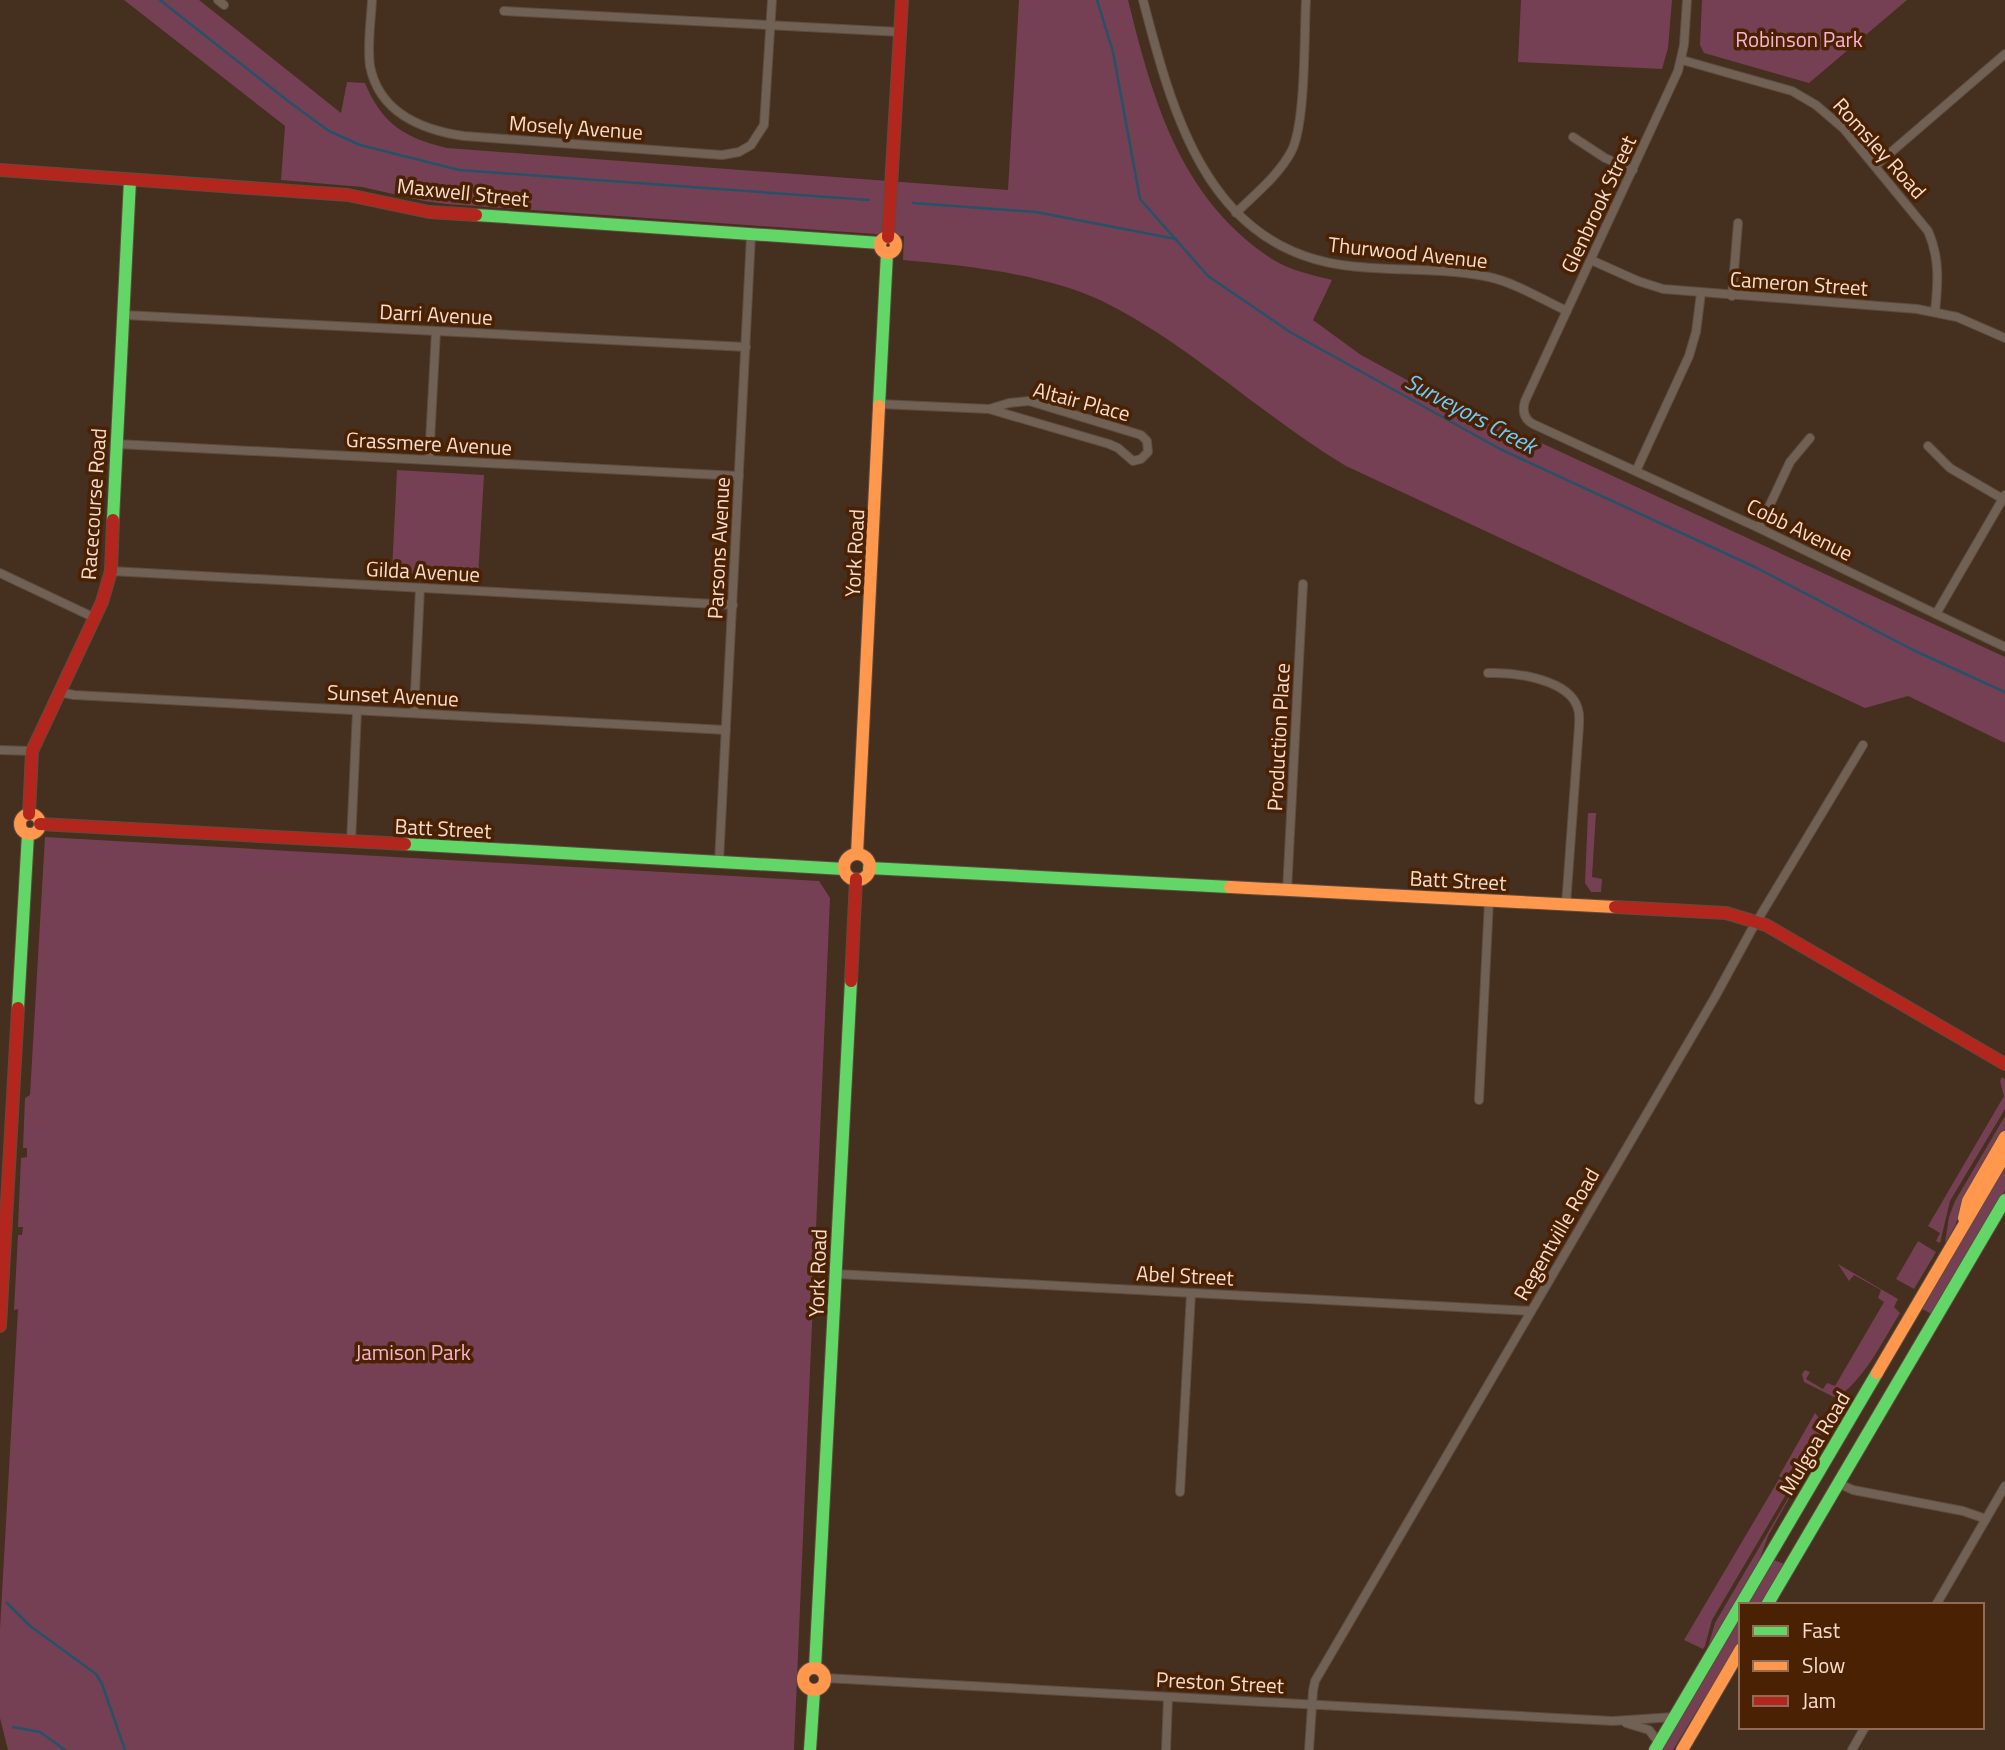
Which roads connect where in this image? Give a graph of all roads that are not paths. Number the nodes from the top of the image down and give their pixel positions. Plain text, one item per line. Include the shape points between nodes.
1 (372, 0) edge
2 (772, 0) edge
3 (902, 0) edge
4 (1143, 0) edge
5 (1306, 0) edge
6 (1687, 0) edge
7 (504, 10) dead end
8 (771, 25) junction
9 (900, 32) junction
10 (2005, 54) edge
11 (1682, 60) junction
12 (1573, 137) dead end
13 (1875, 166) junction
14 (0, 170) edge
15 (1633, 170) junction
16 (130, 180) junction
17 (1236, 213) junction
18 (1738, 223) dead end
19 (751, 235) junction
20 (885, 244) junction
21 (1591, 260) junction
22 (1700, 293) junction
23 (1732, 296) junction
24 (1567, 311) junction
25 (1935, 312) junction
26 (124, 315) junction
27 (436, 331) junction
28 (2005, 338) edge
29 (746, 347) junction
30 (880, 404) junction
31 (989, 409) junction
32 (1525, 417) joint
33 (1810, 438) dead end
34 (117, 444) junction
35 (1928, 446) dead end
36 (429, 460) junction
37 (1636, 471) junction
38 (739, 476) junction
39 (2004, 497) edge
40 (1759, 528) junction
41 (111, 571) junction
42 (0, 573) edge
43 (1303, 584) dead end
44 (420, 588) junction
45 (733, 605) junction
46 (1936, 614) junction
47 (95, 618) junction
48 (2005, 647) edge
49 (1488, 673) dead end
50 (59, 692) junction
51 (357, 710) junction
52 (414, 713) junction
53 (726, 730) junction
54 (1863, 745) dead end
55 (0, 750) edge
56 (32, 751) junction
57 (29, 814) junction
58 (40, 824) junction
59 (28, 834) junction
60 (351, 842) junction
61 (857, 854) junction
62 (719, 862) junction
63 (869, 868) junction
64 (844, 869) junction
65 (856, 879) junction
66 (1287, 891) junction
67 (1489, 901) junction
68 (1566, 905) junction
69 (1757, 922) junction
70 (2005, 1064) edge
71 (1479, 1100) dead end
72 (2005, 1138) edge
73 (2005, 1156) edge
74 (2005, 1200) edge
75 (1962, 1229) junction
76 (837, 1273) junction
77 (1191, 1293) junction
78 (1531, 1311) junction
79 (0, 1326) edge
80 (1838, 1483) junction
81 (2005, 1486) edge
82 (1180, 1492) dead end
83 (1986, 1519) junction
84 (1741, 1603) edge
85 (1768, 1603) edge
86 (1937, 1603) edge
87 (1739, 1607) edge
88 (1739, 1652) edge
89 (815, 1668) junction
90 (825, 1678) junction
91 (814, 1691) junction
92 (1168, 1697) junction
93 (1312, 1704) junction
94 (1674, 1717) junction
95 (1613, 1721) junction
96 (1864, 1729) edge
97 (1657, 1747) edge
98 (810, 1750) edge
99 (1166, 1750) edge
100 (1309, 1750) edge
101 (1682, 1750) edge
102 (1852, 1750) edge

1 - 8 street, Mosely Avenue via 369,54 375,81 390,104 412,122 464,136 722,155 751,145 764,125
2 - 8 street, Mosely Avenue
3 - 9 street, York Road
4 - 17 street, Thurwood Avenue via 1181,125 1212,184
5 - 17 street via 1296,144 1282,166
6 - 11 street, Glenbrook Street
7 - 8 street
8 - 9 street
9 - 20 street, York Road
10 - 13 street
11 - 13 street, Romsley Road via 1801,95 1838,123
11 - 15 street, Glenbrook Street
12 - 15 street via 1598,155
13 - 25 street, Romsley Road via 1920,219 1934,245 1938,277
14 - 16 street, Maxwell Street
15 - 21 street, Glenbrook Street
16 - 19 street, Maxwell Street via 348,195 429,212
16 - 26 street, Racecourse Road
17 - 24 street, Thurwood Avenue via 1269,239 1308,257 1342,265 1490,277
18 - 23 street
19 - 20 street, Maxwell Street
19 - 29 street, Parsons Avenue
20 - 30 street, York Road
21 - 22 street, Cameron Street via 1654,287
21 - 24 street, Glenbrook Street
22 - 23 street, Cameron Street
22 - 37 street via 1689,356
23 - 25 street, Cameron Street
24 - 32 street, Glenbrook Street via 1525,401
25 - 28 street, Cameron Street via 1972,322
26 - 27 street, Darri Avenue
26 - 34 street, Racecourse Road
27 - 29 street, Darri Avenue
27 - 36 street
29 - 38 street, Parsons Avenue
30 - 31 street, Altair Place
30 - 61 street, York Road
31 - 31 street, Altair Place via 1033,402 1141,435 1148,452 1133,461 1109,444
32 - 37 street, Cobb Avenue
33 - 40 street via 1790,462
34 - 36 street, Grassmere Avenue
34 - 41 street, Racecourse Road
35 - 39 street via 1950,468
36 - 38 street, Grassmere Avenue
37 - 40 street, Cobb Avenue
38 - 45 street, Parsons Avenue
39 - 46 street
40 - 46 street, Cobb Avenue
41 - 44 street, Gilda Avenue
41 - 47 street, Racecourse Road
42 - 47 street
43 - 66 street, Production Place
44 - 45 street, Gilda Avenue
44 - 52 street
45 - 53 street, Parsons Avenue
46 - 48 street, Cobb Avenue
47 - 50 street, Racecourse Road
49 - 68 street via 1525,675 1546,682 1570,696 1578,707
50 - 51 street, Sunset Avenue
50 - 56 street, Racecourse Road
51 - 52 street, Sunset Avenue
51 - 60 street
52 - 53 street, Sunset Avenue
53 - 62 street, Parsons Avenue
54 - 69 street, Regentville Road
55 - 56 street
56 - 57 street, Racecourse Road
57 - 58 street
57 - 59 street via 20,824
58 - 59 street via 36,832
58 - 60 street, Batt Street
59 - 79 street
60 - 62 street, Batt Street
61 - 63 street via 865,857
61 - 64 street via 847,858
62 - 64 street, Batt Street
63 - 65 street via 863,878
63 - 66 street, Batt Street
64 - 65 street
65 - 76 street, York Road
66 - 67 street, Batt Street
67 - 68 street, Batt Street
67 - 71 street
68 - 69 street, Batt Street via 1715,912
69 - 70 street, Batt Street
69 - 78 street, Regentville Road
72 - 75 street via 1968,1201
73 - 75 street, Mulgoa Road
74 - 80 street, Mulgoa Road
75 - 84 street, Mulgoa Road
76 - 77 street, Abel Street
76 - 89 street, York Road
77 - 78 street, Abel Street
77 - 82 street
78 - 93 street, Regentville Road via 1315,1681
80 - 83 street
80 - 85 street, Mulgoa Road
81 - 83 street
83 - 86 street
87 - 94 street, Mulgoa Road
88 - 101 street
89 - 90 street
89 - 91 street, York Road via 806,1671 802,1680
90 - 91 street via 824,1685
90 - 92 street, Preston Street
91 - 98 street, York Road
92 - 93 street, Preston Street
92 - 99 street
93 - 95 street, Preston Street
93 - 100 street, Regentville Road
94 - 95 street, Preston Street
94 - 97 street, Mulgoa Road
95 - 97 street, Preston Street via 1649,1730
96 - 102 street

